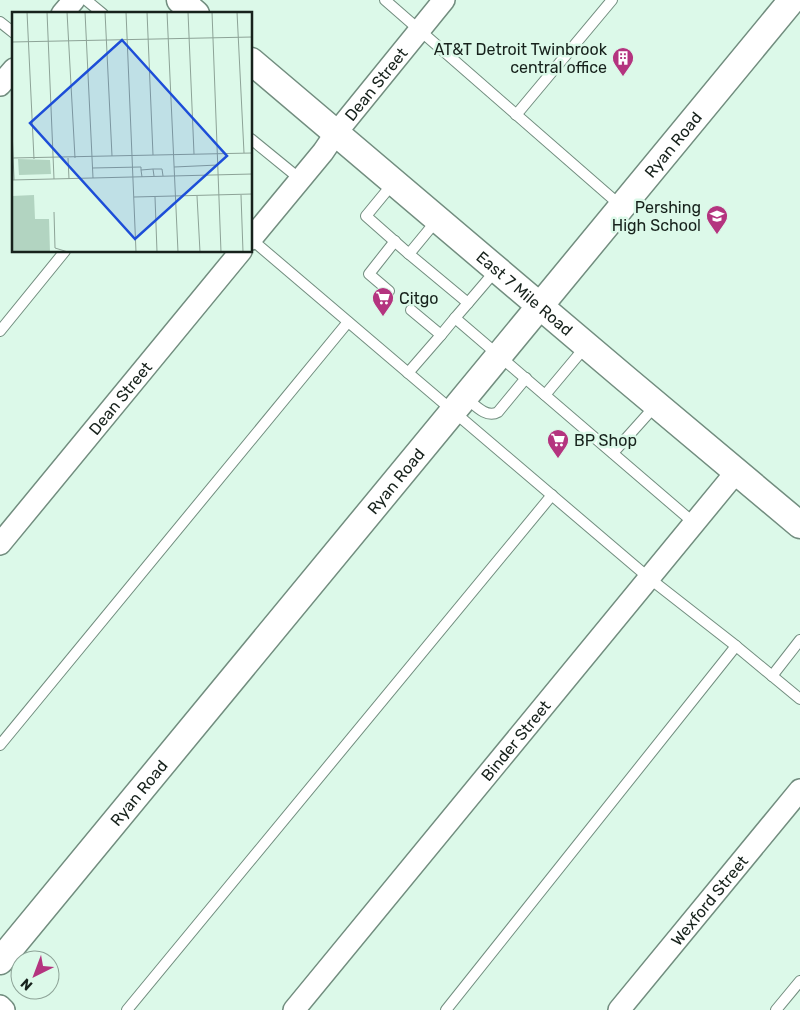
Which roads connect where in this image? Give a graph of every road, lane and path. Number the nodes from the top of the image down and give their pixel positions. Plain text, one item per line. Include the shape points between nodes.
1 (74, 0) edge
2 (86, 0) edge
3 (180, 0) edge
4 (385, 0) edge
5 (444, 0) edge
6 (612, 0) edge
7 (792, 0) edge
8 (64, 12) edge
9 (101, 12) edge
10 (194, 12) edge
11 (0, 22) edge
12 (12, 31) edge
13 (419, 31) junction
14 (252, 62) edge
15 (12, 71) edge
16 (0, 85) edge
17 (516, 115) junction
18 (336, 132) junction
19 (252, 140) edge
20 (300, 179) junction
21 (394, 182) junction
22 (622, 206) junction
23 (438, 219) junction
24 (252, 238) edge
25 (252, 240) edge
26 (395, 241) junction
27 (64, 252) edge
28 (240, 252) edge
29 (409, 254) junction
30 (497, 269) junction
31 (389, 291) dead end
32 (468, 303) junction
33 (540, 305) junction
34 (411, 310) dead end
35 (428, 310) dead end
36 (455, 318) junction
37 (421, 319) junction
38 (348, 322) junction
39 (0, 331) edge
40 (441, 335) junction
41 (586, 345) junction
42 (499, 355) junction
43 (408, 373) junction
44 (526, 378) junction
45 (545, 395) junction
46 (459, 404) junction
47 (656, 405) junction
48 (613, 453) junction
49 (737, 471) junction
50 (552, 496) junction
51 (694, 523) junction
52 (800, 525) edge
53 (0, 544) edge
54 (649, 578) junction
55 (800, 640) edge
56 (736, 646) junction
57 (772, 676) junction
58 (800, 700) edge
59 (0, 745) edge
60 (800, 790) edge
61 (0, 961) edge
62 (800, 981) edge
63 (0, 1006) edge
64 (4, 1010) edge
65 (127, 1010) edge
66 (294, 1010) edge
67 (446, 1010) edge
68 (618, 1010) edge
69 (776, 1010) edge

1 - 8 street
2 - 9 lane
3 - 10 street
4 - 13 lane
5 - 13 street, Dean Street
6 - 17 lane
7 - 22 street, Ryan Road
11 - 12 lane
13 - 17 lane
13 - 18 street, Dean Street
14 - 18 street, East 7 Mile Road
15 - 16 street
17 - 22 lane
18 - 20 street, Dean Street
18 - 21 street, East 7 Mile Road
19 - 20 lane
20 - 24 street, Dean Street
21 - 23 street, East 7 Mile Road
21 - 26 lane via 366,216
22 - 33 street, Ryan Road
23 - 29 lane
23 - 30 street, East 7 Mile Road
25 - 38 lane
26 - 29 lane
26 - 31 lane via 368,274
27 - 39 lane
28 - 53 street, Dean Street
29 - 32 lane via 445,289
30 - 32 lane
30 - 33 street, East 7 Mile Road
32 - 36 lane
33 - 41 street, East 7 Mile Road
33 - 42 street, Ryan Road
34 - 37 lane
35 - 37 lane
36 - 40 lane
36 - 42 lane
37 - 40 lane
38 - 43 lane
38 - 59 lane
40 - 43 lane
41 - 45 lane
41 - 47 street, East 7 Mile Road
42 - 44 lane
42 - 46 street, Ryan Road
43 - 46 lane
44 - 45 lane
44 - 46 lane via 493,415
45 - 48 lane
46 - 50 lane
46 - 61 street, Ryan Road
47 - 48 lane
47 - 49 street, East 7 Mile Road
48 - 51 lane
49 - 51 street, Binder Street
49 - 52 street, East 7 Mile Road
50 - 54 lane
50 - 65 lane
51 - 54 street, Binder Street
54 - 56 lane
54 - 66 street, Binder Street
55 - 57 lane
56 - 57 lane
56 - 67 lane
57 - 58 lane
60 - 68 street, Wexford Street
62 - 69 lane
63 - 64 street

